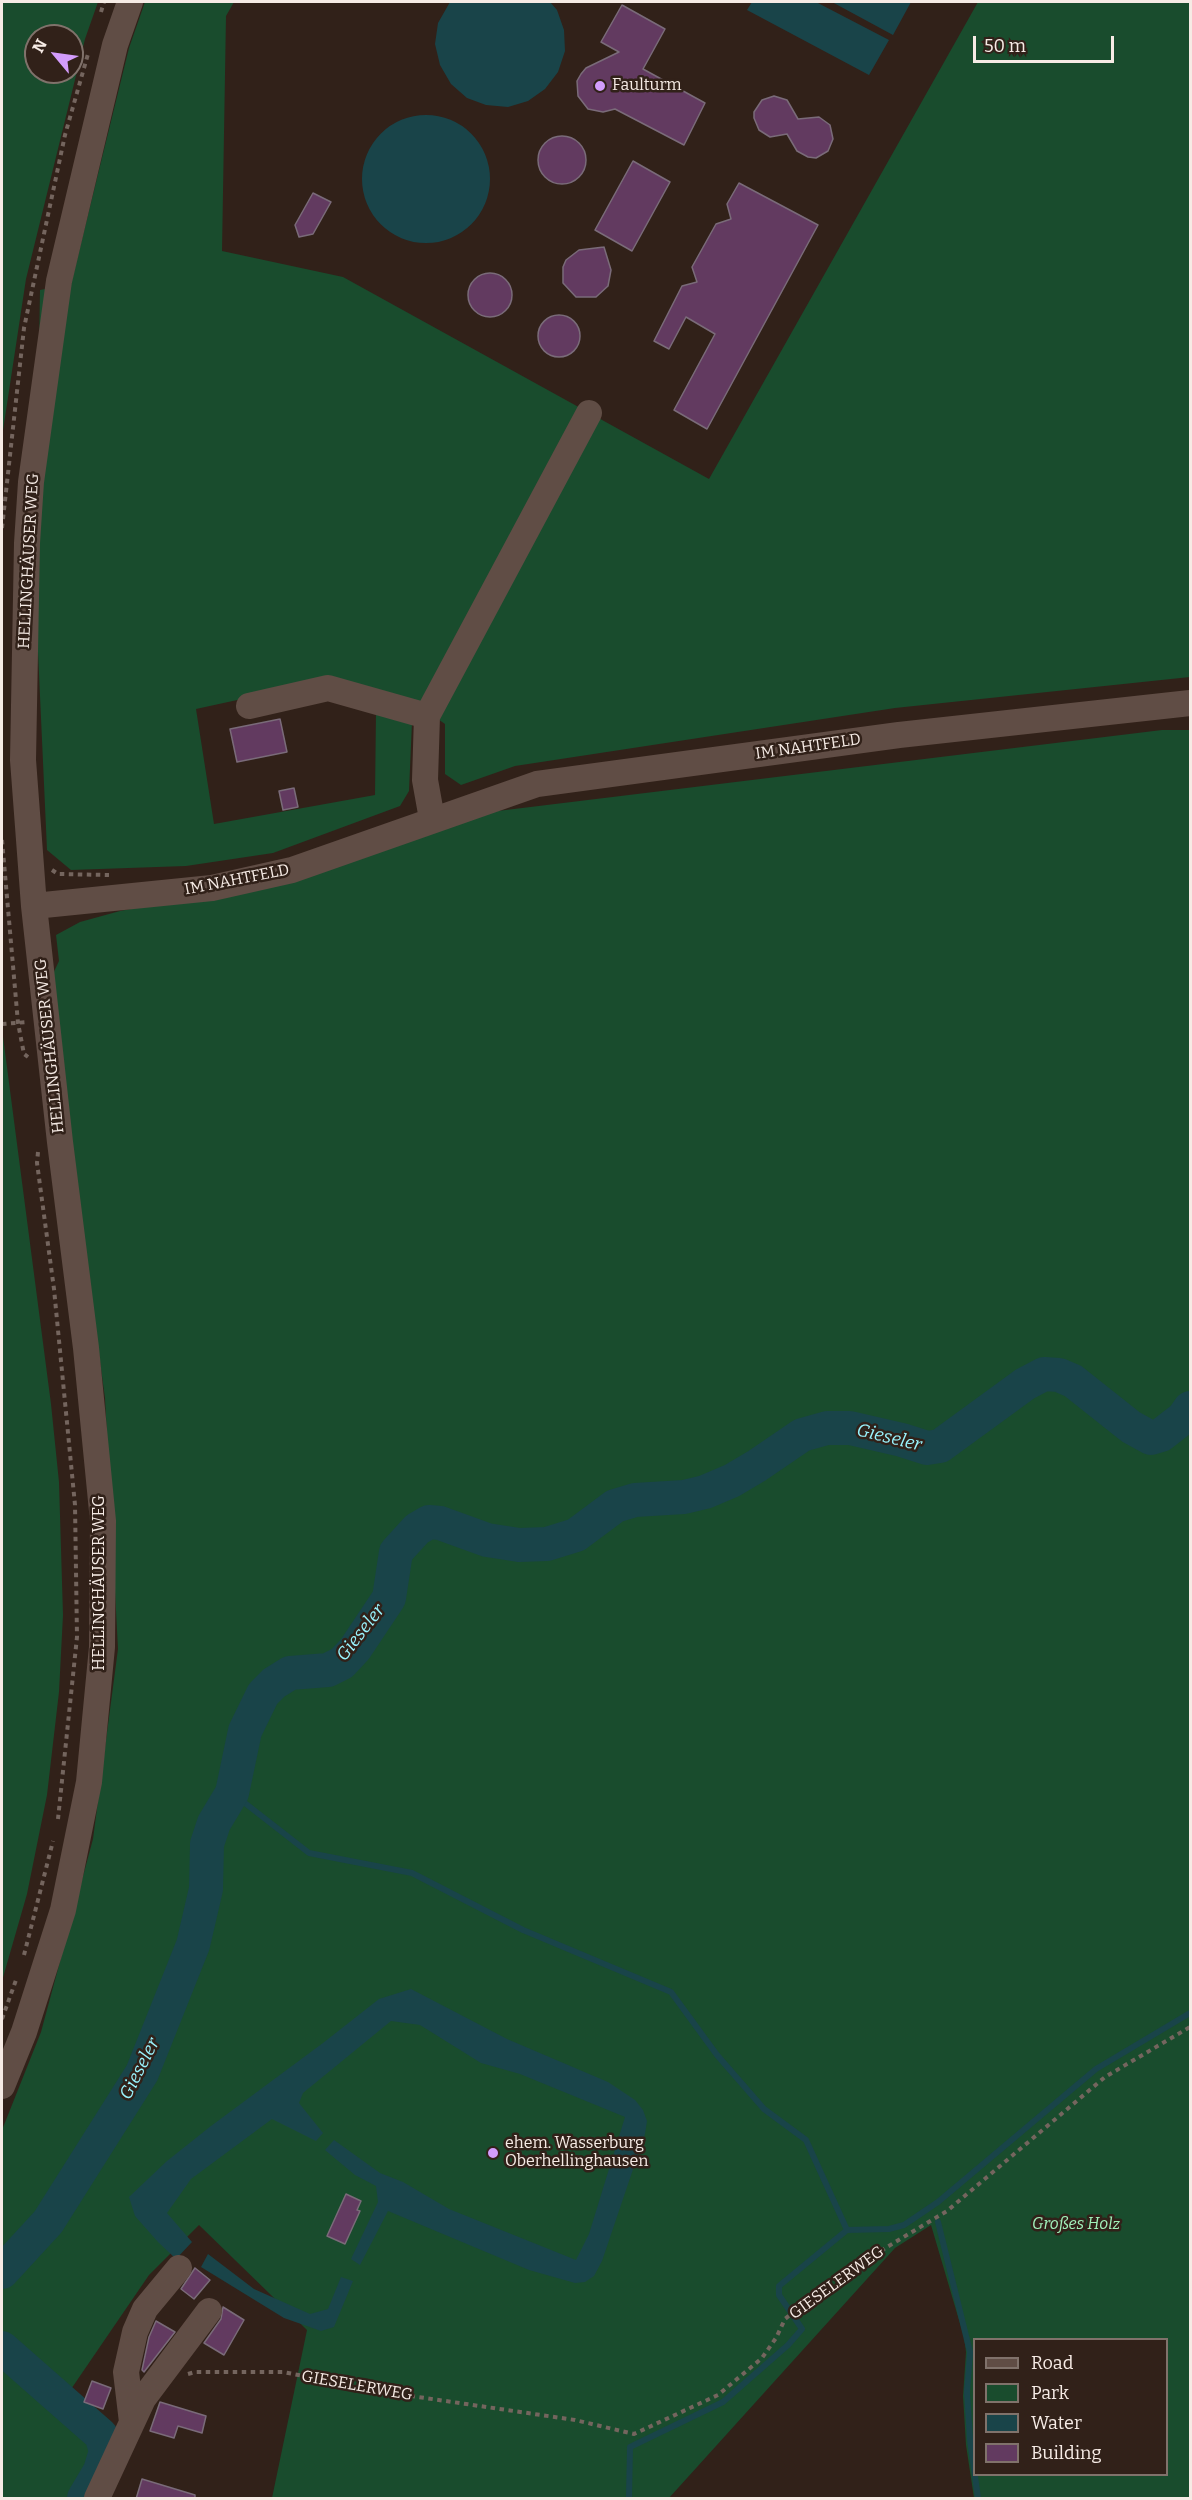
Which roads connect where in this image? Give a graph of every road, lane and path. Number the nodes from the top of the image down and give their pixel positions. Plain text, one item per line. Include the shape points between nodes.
1 (130, 2) edge
2 (589, 413) dead end
3 (1191, 703) edge
4 (249, 706) dead end
5 (427, 716) junction
6 (432, 819) junction
7 (2, 840) edge
8 (49, 864) dead end
9 (113, 875) dead end
10 (34, 906) junction
11 (32, 1021) dead end
12 (18, 1023) junction
13 (2, 1024) edge
14 (43, 1063) junction
15 (52, 1143) junction
16 (57, 1824) dead end
17 (54, 1836) dead end
18 (21, 1964) dead end
19 (17, 1975) dead end
20 (2, 2019) edge
21 (1191, 2027) edge
22 (2, 2086) edge
23 (179, 2268) dead end
24 (209, 2312) dead end
25 (179, 2378) dead end
26 (132, 2422) junction
27 (97, 2499) edge

1 - 10 street, HELLINGHÄUSER WEG via 115,45 59,281 32,482 27,543 23,760
2 - 5 street
3 - 6 street, IM NAHTFELD via 899,735 537,784
4 - 5 street via 328,688
5 - 6 street via 425,780
6 - 10 street, IM NAHTFELD via 292,870 212,888
7 - 12 path
8 - 9 path via 58,874
10 - 14 street, HELLINGHÄUSER WEG
11 - 12 path
12 - 13 path
12 - 14 path via 24,1054
14 - 15 street, HELLINGHÄUSER WEG
15 - 16 path via 38,1152 37,1163 75,1504 77,1637
15 - 22 street, HELLINGHÄUSER WEG via 86,1348 104,1521 102,1647 89,1782 63,1910 24,2032
17 - 18 path
19 - 20 path
21 - 25 path, GIESELERWEG via 1105,2078 947,2211 798,2308 785,2319 762,2358 718,2395 634,2434 575,2420 391,2393 284,2372 195,2372
23 - 26 street via 145,2309 135,2332 126,2372
24 - 26 street via 143,2399
26 - 27 street

